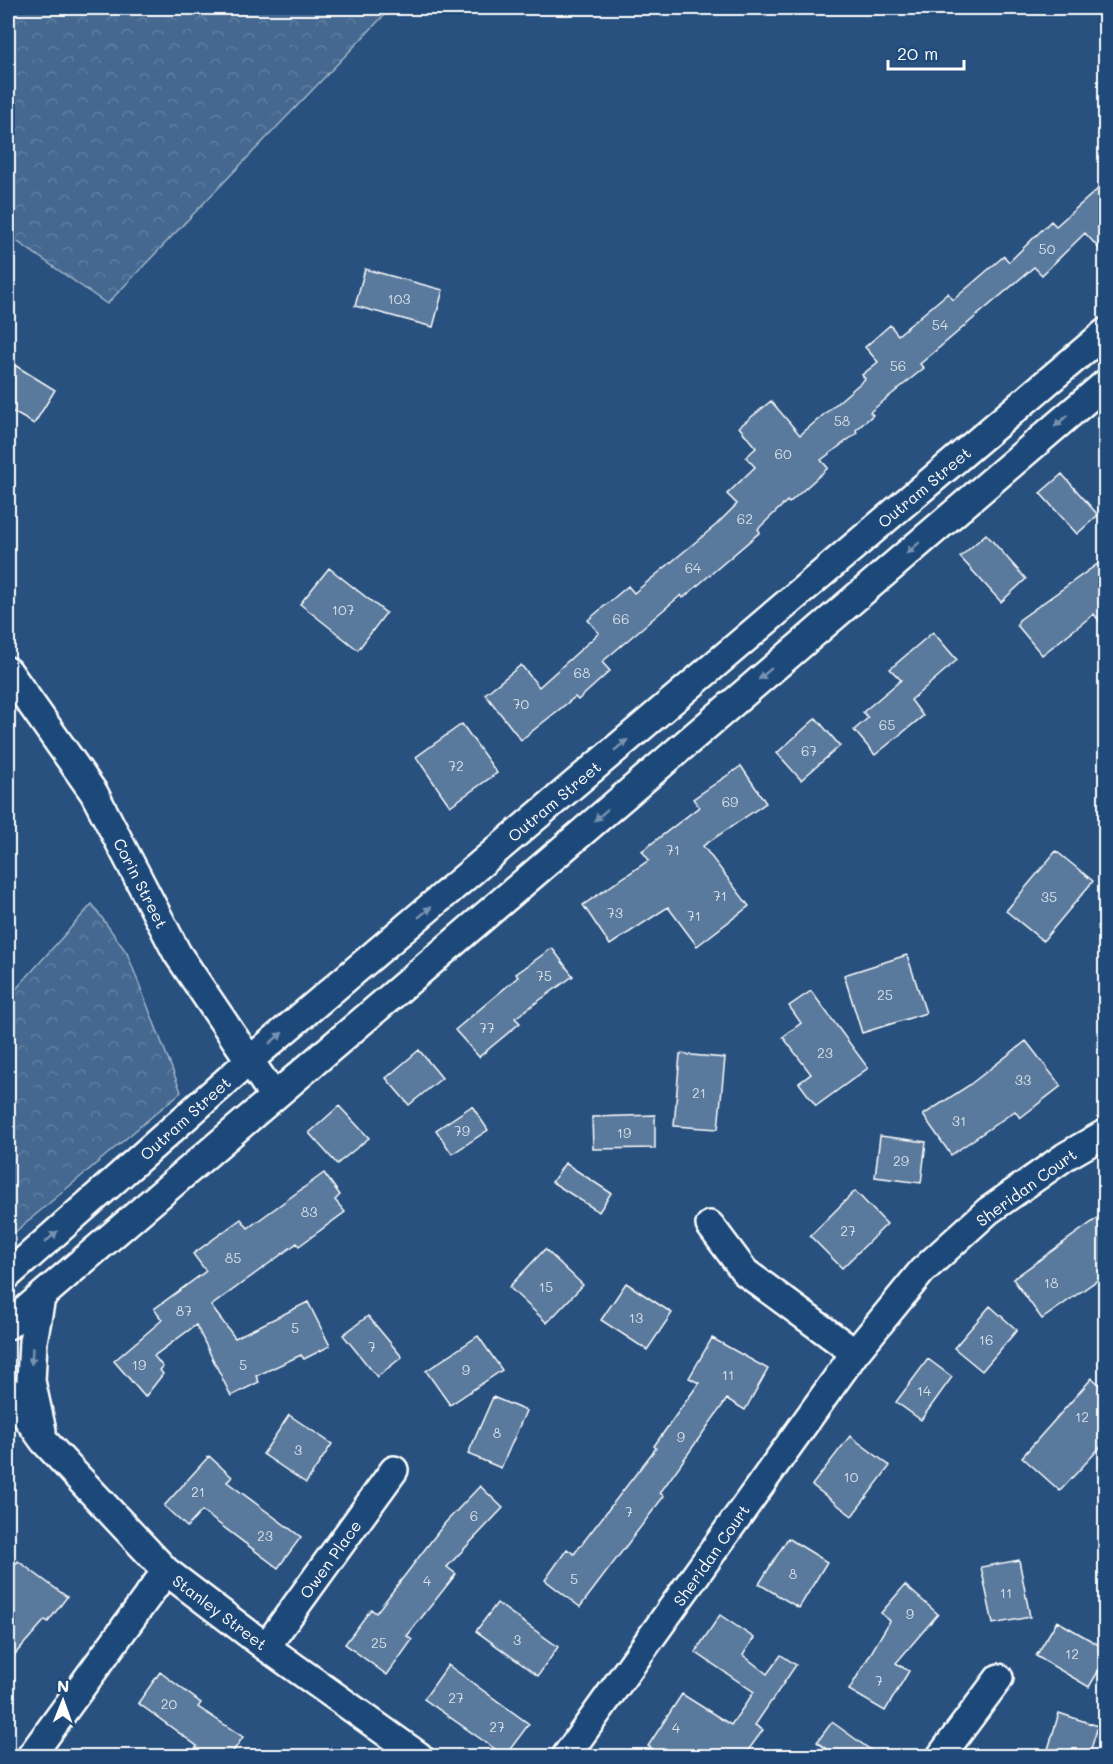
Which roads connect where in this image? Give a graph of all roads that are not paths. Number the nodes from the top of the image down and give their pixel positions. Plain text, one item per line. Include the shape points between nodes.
1 (1106, 332) edge
2 (1106, 383) edge
3 (8, 671) edge
4 (250, 1060) junction
5 (273, 1095) junction
6 (1106, 1133) edge
7 (710, 1225) dead end
8 (8, 1275) edge
9 (42, 1298) junction
10 (8, 1325) edge
11 (855, 1353) junction
12 (8, 1391) edge
13 (44, 1441) junction
14 (394, 1470) dead end
15 (166, 1571) junction
16 (266, 1647) junction
17 (999, 1678) dead end
18 (31, 1756) edge
19 (419, 1756) edge
20 (566, 1756) edge
21 (941, 1756) edge

4 -> 1 street, Outram Street
2 -> 5 street
3 - 4 street, Corin Street via 94,793 177,953
4 - 5 street, Corin Street
8 -> 4 street, Outram Street
5 - 9 street
6 - 11 street, Sheridan Court via 988,1211 922,1271
7 - 11 street via 745,1272
9 - 10 street
9 -> 13 street via 33,1341 31,1380
11 - 20 street, Sheridan Court
12 - 13 street, Stanley Street
13 - 15 street, Stanley Street
14 - 16 street, Owen Place
15 - 16 street, Stanley Street
15 - 18 street
16 - 19 street, Stanley Street
17 - 21 street

